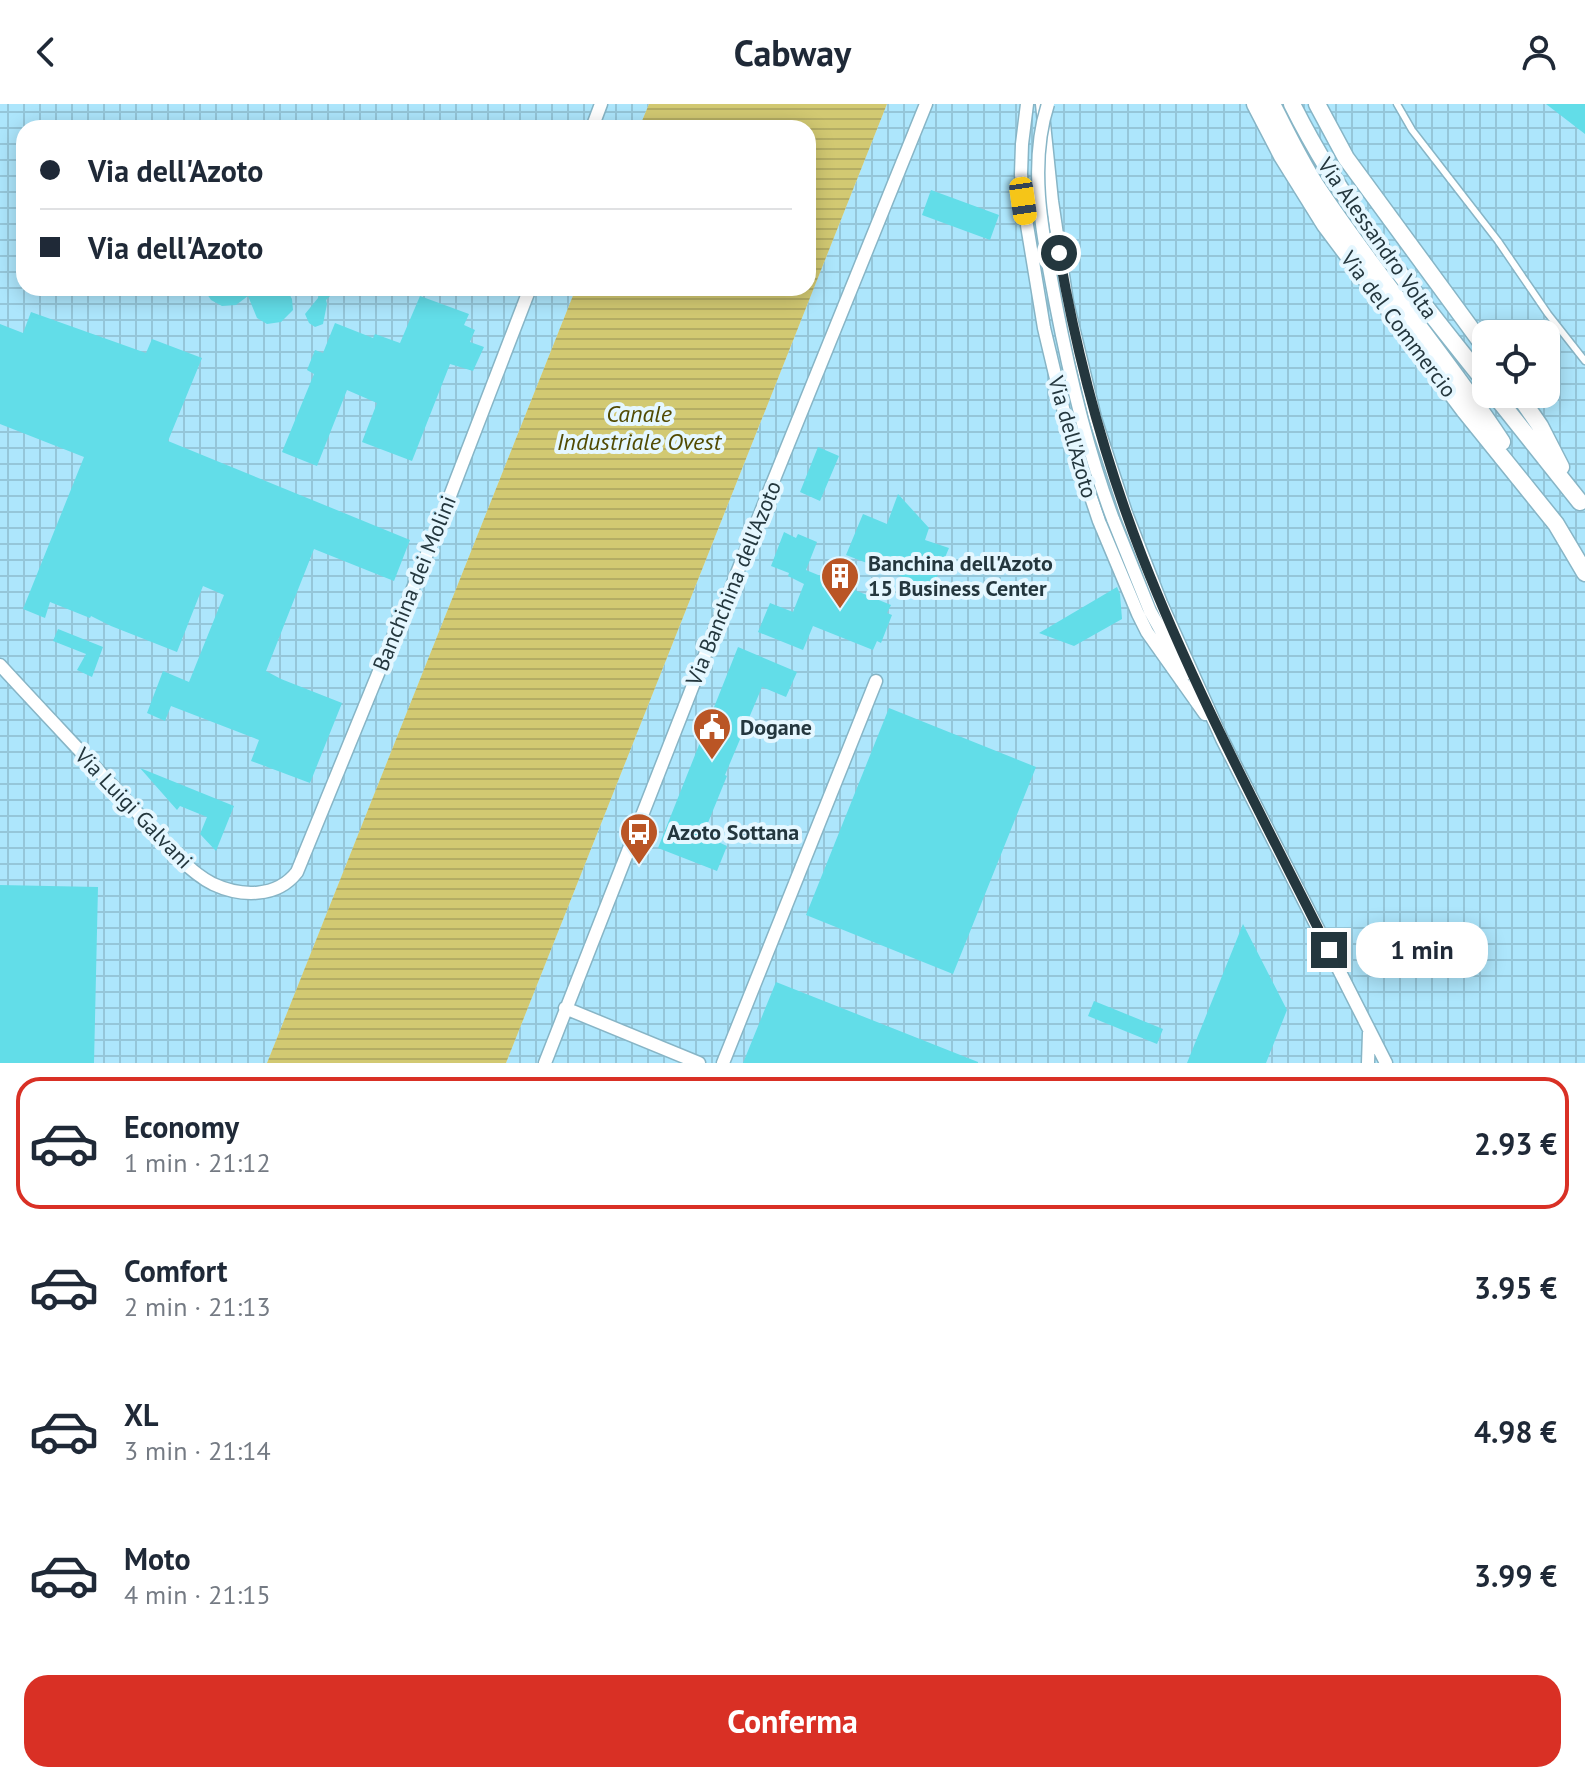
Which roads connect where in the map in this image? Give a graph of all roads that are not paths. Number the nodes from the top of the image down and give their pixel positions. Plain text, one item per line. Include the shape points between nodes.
1 (926, 104) edge
2 (1027, 104) edge
3 (1042, 104) edge
4 (1048, 104) edge
5 (1255, 104) edge
6 (1272, 104) edge
7 (1292, 104) edge
8 (1317, 104) edge
9 (1397, 104) edge
10 (527, 296) edge
11 (1472, 330) edge
12 (1585, 361) edge
13 (1472, 365) edge
14 (1505, 408) edge
15 (1528, 408) edge
16 (1582, 506) edge
17 (1556, 524) junction
18 (1585, 573) edge
19 (0, 665) edge
20 (876, 681) dead end
21 (1222, 739) junction
22 (294, 877) joint
23 (565, 1008) junction
24 (1369, 1029) junction
25 (545, 1063) edge
26 (699, 1063) edge
27 (723, 1063) edge
28 (1368, 1063) edge
29 (1386, 1063) edge

1 - 23 street, Via Banchina dell'Azoto
2 - 21 street, Via dell'Azoto via 1023,201 1044,328 1076,453 1147,632
3 - 21 street, Via dell'Azoto via 1067,302 1095,418 1141,554
4 - 21 street, Via dell'Azoto, bridge via 1040,139 1040,199 1049,270 1083,429 1158,626
5 - 17 street, Via del Commercio via 1325,225
6 - 17 street, Via Alessandro Volta via 1317,188 1479,407
7 - 13 street, Via Alessandro Volta via 1342,194
8 - 11 street via 1346,158
9 - 12 lane
10 - 22 street, Banchina dei Molini
14 - 16 street
15 - 16 street
17 - 18 street, Via del Commercio
19 - 22 street, Via Luigi Galvani via 202,877 233,891 258,893
20 - 27 street
21 - 24 street, Via dell'Azoto
23 - 25 street, Via Banchina dell'Azoto
23 - 26 street
24 - 28 street
24 - 29 street, Via dell'Azoto

